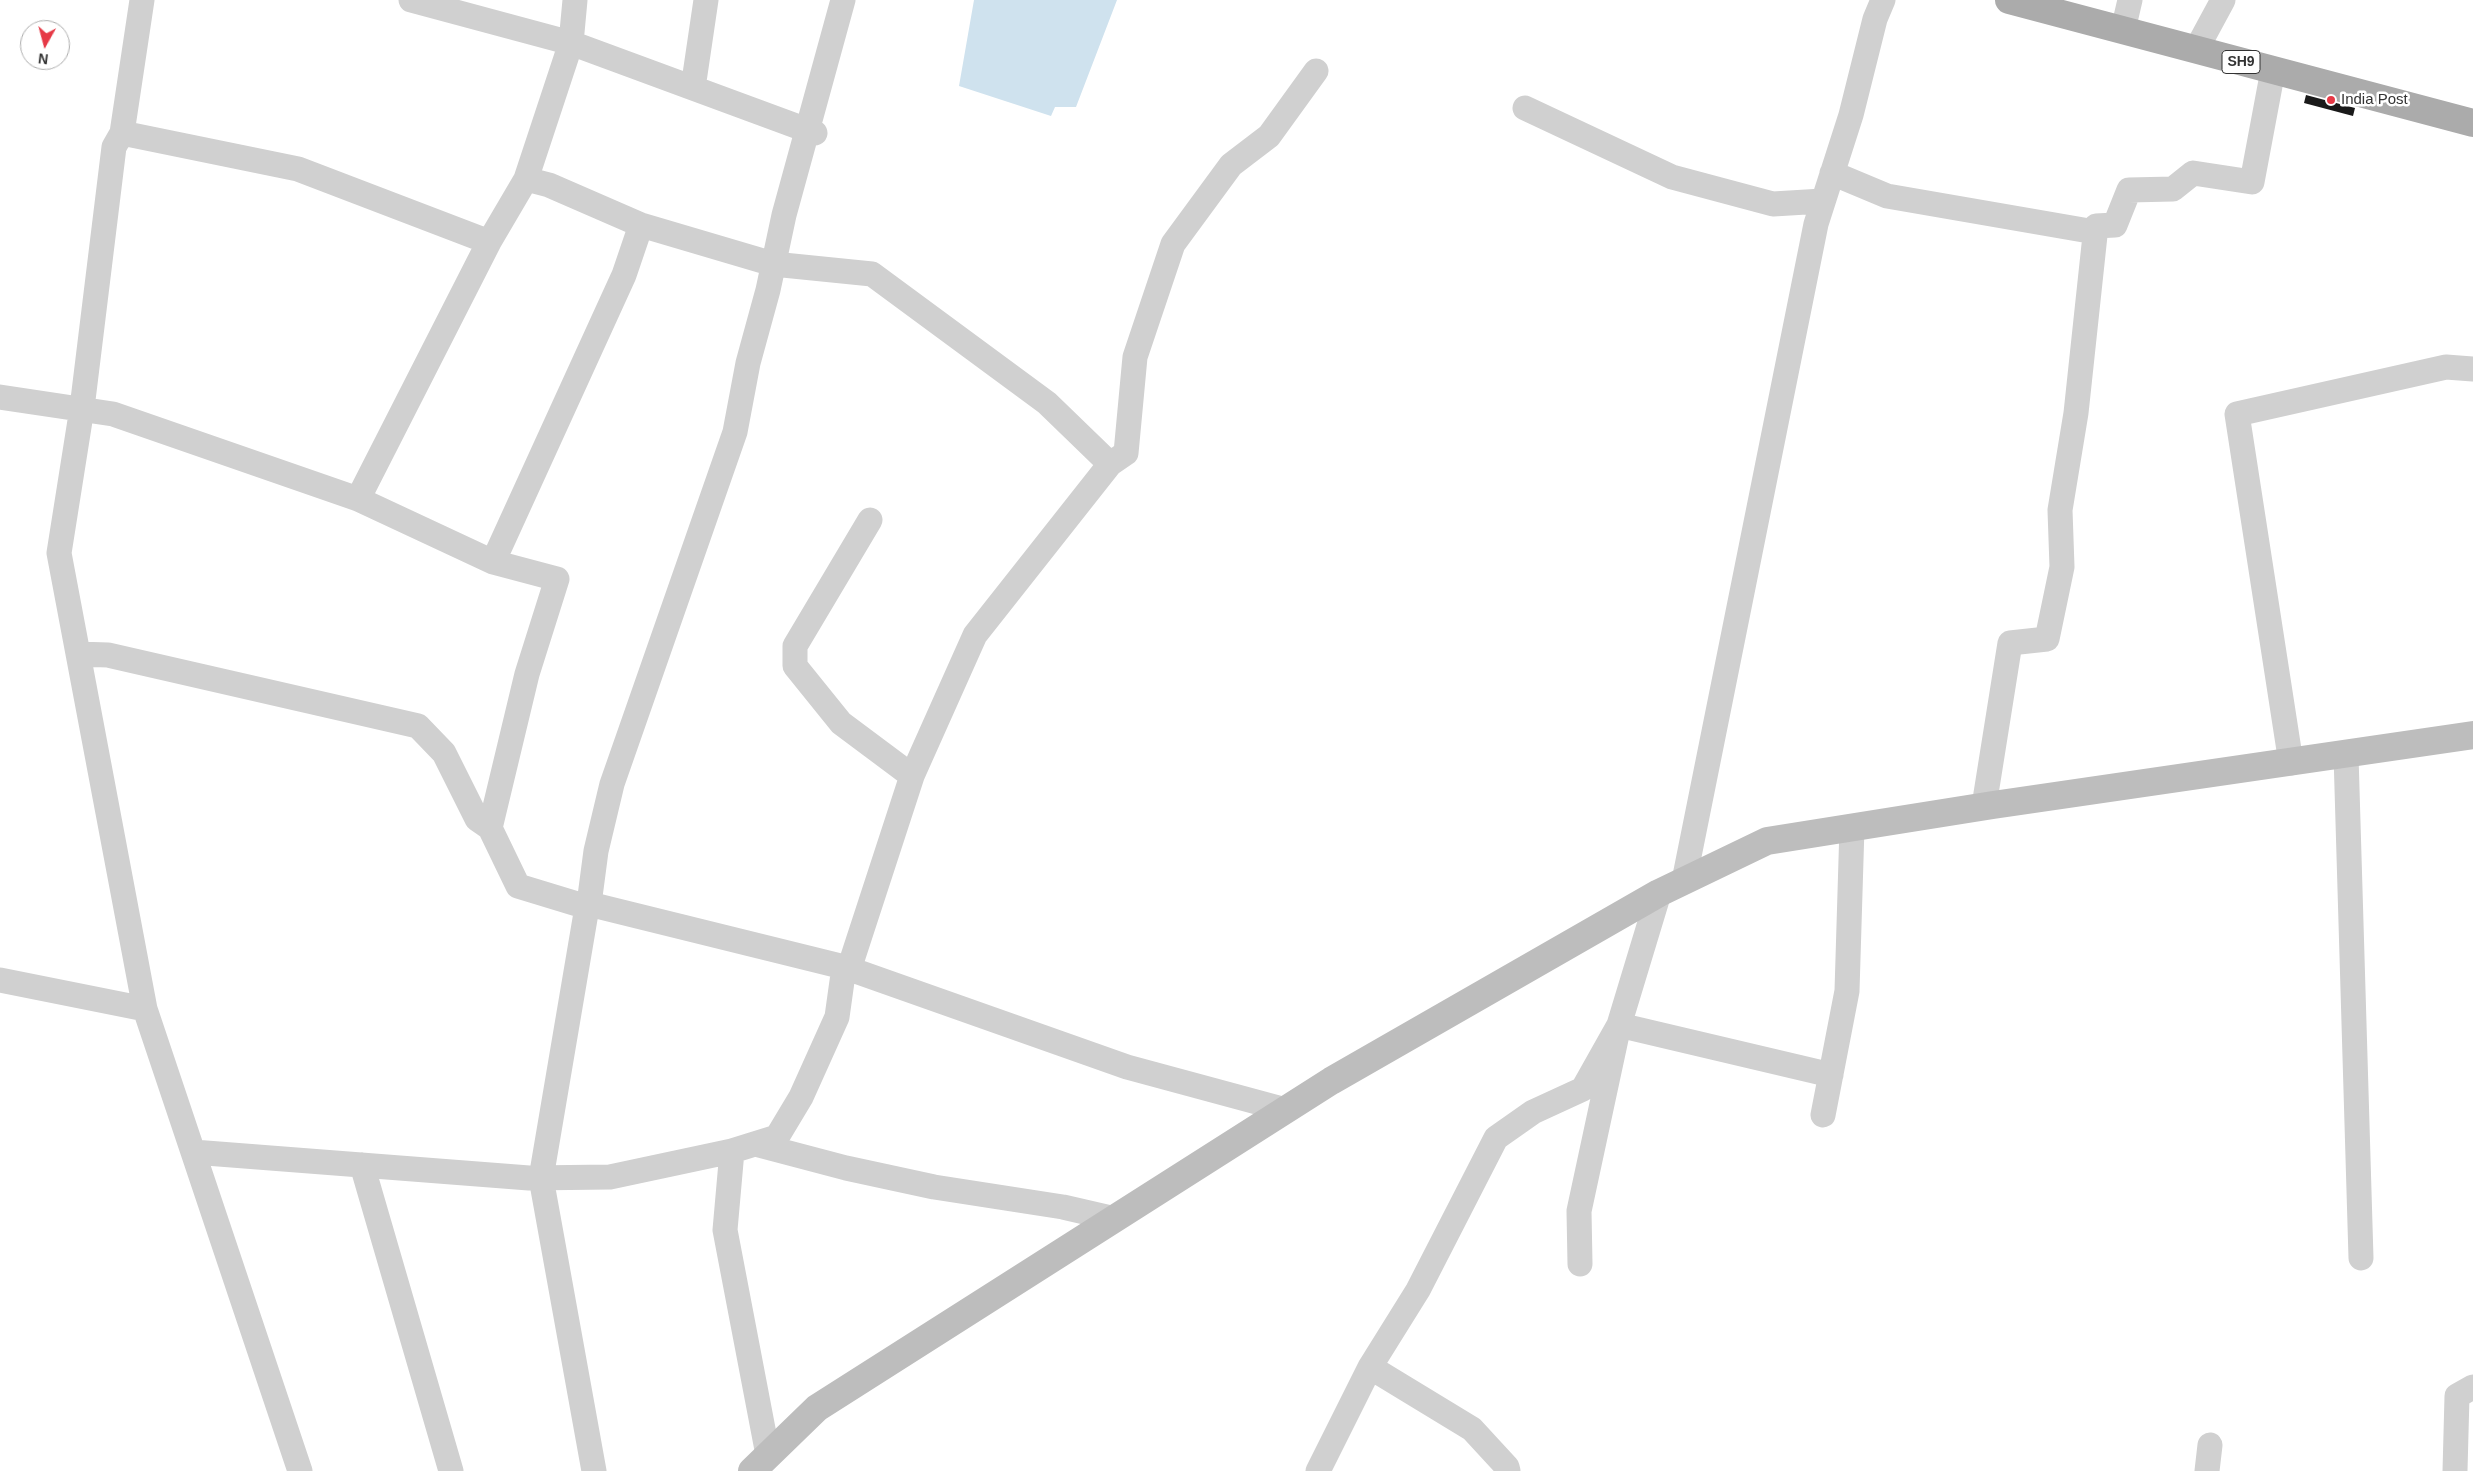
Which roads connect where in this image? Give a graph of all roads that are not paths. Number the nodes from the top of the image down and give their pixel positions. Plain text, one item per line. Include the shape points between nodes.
1 (142, 0) edge
2 (411, 0) edge
3 (575, 0) edge
4 (706, 0) edge
5 (843, 0) edge
6 (1883, 0) edge
7 (2009, 0) edge
8 (2130, 0) edge
9 (2223, 0) edge
10 (2123, 30) junction
11 (571, 43) junction
12 (2196, 50) junction
13 (2273, 70) junction
14 (1316, 71) dead end
15 (693, 88) junction
16 (1526, 108) dead end
17 (2473, 123) edge
18 (811, 132) junction
19 (122, 133) junction
20 (1832, 173) junction
21 (526, 179) junction
22 (1823, 201) junction
23 (641, 225) junction
24 (2095, 232) junction
25 (488, 242) junction
26 (774, 264) junction
27 (2473, 369) edge
28 (0, 397) edge
29 (82, 408) junction
30 (1110, 464) junction
31 (358, 499) junction
32 (870, 520) dead end
33 (494, 562) junction
34 (78, 654) junction
35 (2473, 735) edge
36 (2346, 755) junction
37 (2291, 763) junction
38 (912, 776) junction
39 (1984, 806) junction
40 (1852, 827) junction
41 (490, 828) junction
42 (1684, 881) junction
43 (1659, 893) junction
44 (846, 968) junction
45 (0, 980) edge
46 (145, 1009) junction
47 (1619, 1025) junction
48 (1831, 1075) junction
49 (1286, 1110) junction
50 (1823, 1115) dead end
51 (743, 1148) junction
52 (193, 1152) junction
53 (362, 1165) junction
54 (541, 1178) junction
55 (1115, 1219) junction
56 (2361, 1258) dead end
57 (1580, 1264) dead end
58 (1370, 1367) junction
59 (2473, 1386) edge
60 (2210, 1445) dead end
61 (760, 1463) edge
62 (300, 1471) edge
63 (451, 1471) edge
64 (594, 1471) edge
65 (1318, 1471) edge
66 (1508, 1471) edge
67 (2207, 1471) edge
68 (2455, 1471) edge

1 - 19 street
2 - 11 street
3 - 11 street
4 - 15 street
5 - 18 street
6 - 20 street
7 - 10 main road, SH9
8 - 10 street
9 - 12 street
10 - 12 main road, SH9
11 - 15 street
11 - 21 street
12 - 13 main road, SH9
13 - 17 main road, SH9
13 - 24 street via 2252,182 2192,173 2173,189 2129,190 2115,225 2096,226
14 - 30 street via 1269,136 1231,165 1173,244 1135,357 1126,453
15 - 18 street
16 - 22 street via 1672,177 1772,204
18 - 26 street via 784,215
19 - 25 street via 298,169
19 - 29 street via 114,147
20 - 22 street
20 - 24 street via 1887,196
21 - 23 street via 549,185
21 - 25 street
22 - 42 street
23 - 26 street
23 - 33 street via 624,275
24 - 39 street via 2076,413 2060,510 2062,567 2047,639 2010,643
25 - 31 street
26 - 30 street via 872,274 1047,403
26 - 44 street via 748,363 735,432 612,784 596,851 589,904
27 - 37 street via 2446,368 2237,414
28 - 29 street
29 - 31 street via 113,414
29 - 34 street via 59,553
30 - 38 street via 975,635
31 - 33 street
32 - 38 street via 795,646 794,666 841,723
33 - 41 street via 557,578 527,674
34 - 41 street via 108,655 418,726 444,753 477,819
34 - 46 street
35 - 36 street
36 - 37 street
36 - 56 street
37 - 39 street
38 - 44 street
39 - 40 street
40 - 42 street via 1767,841
40 - 48 street via 1847,992
41 - 54 street via 518,886 587,907
42 - 43 street
43 - 47 street
43 - 49 street
44 - 49 street via 1127,1067
44 - 51 street via 837,1017 801,1096 777,1137
45 - 46 street
46 - 52 street
47 - 48 street
47 - 57 street via 1579,1211
47 - 58 street via 1583,1089 1533,1112 1496,1138 1418,1290
48 - 50 street
49 - 55 street
51 - 54 street via 610,1178
51 - 55 street via 934,1187
51 - 61 street via 725,1230
52 - 53 street
52 - 62 street
53 - 54 street
53 - 63 street
54 - 64 street
55 - 61 street via 817,1408
58 - 65 street
58 - 66 street via 1472,1429
59 - 68 street via 2457,1396
60 - 67 street

